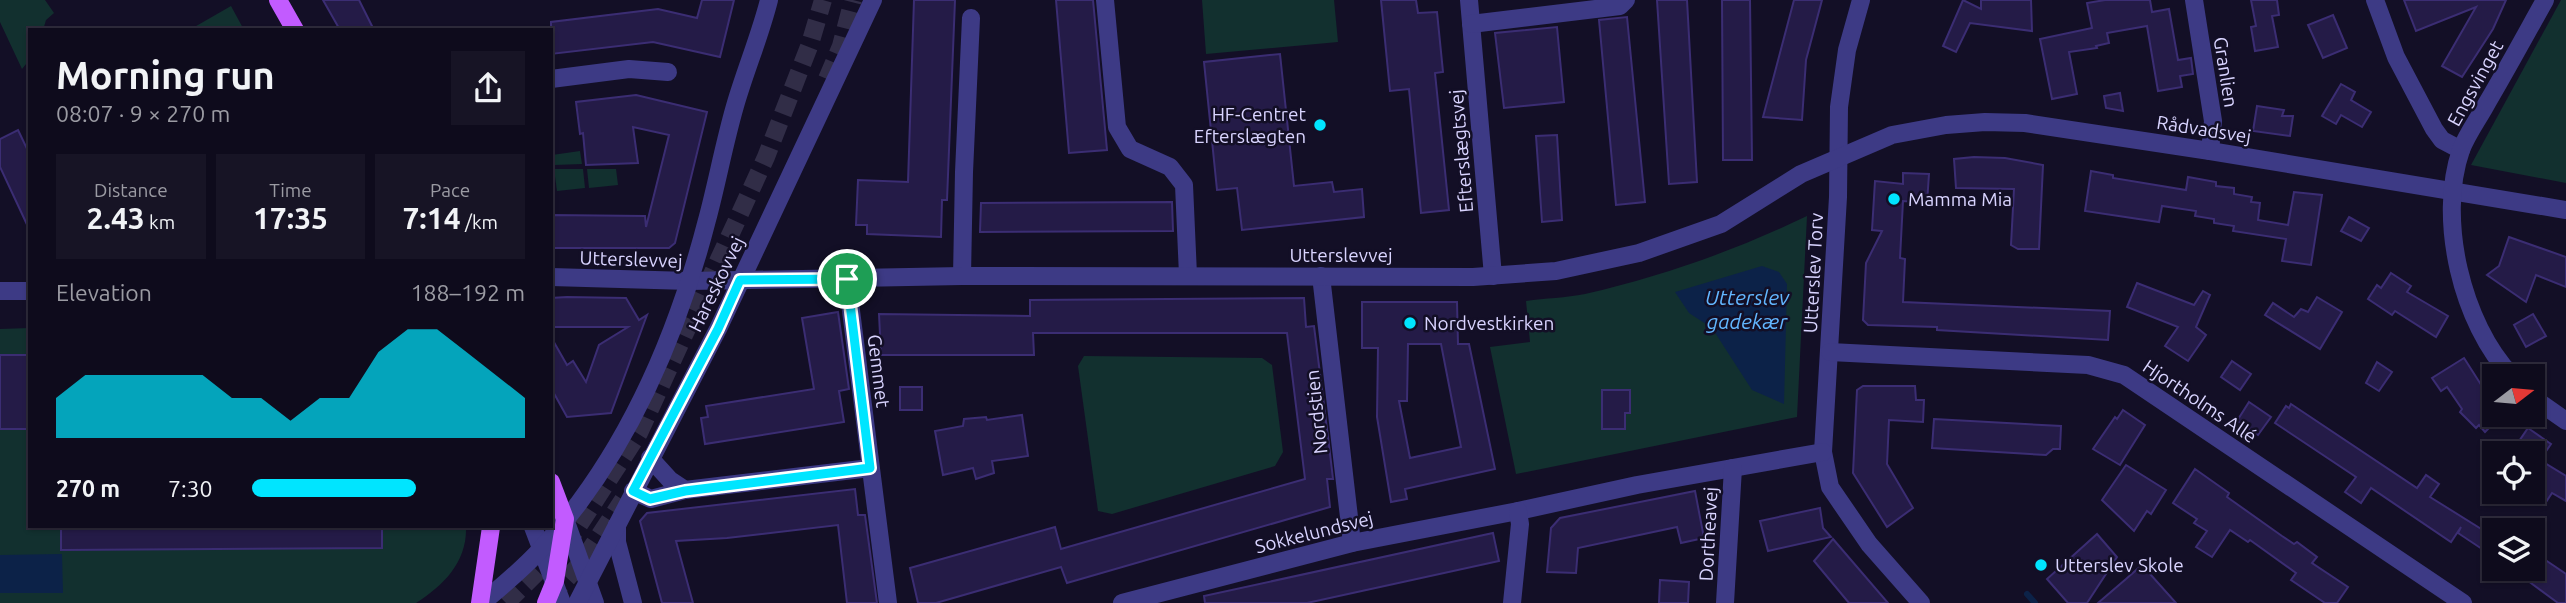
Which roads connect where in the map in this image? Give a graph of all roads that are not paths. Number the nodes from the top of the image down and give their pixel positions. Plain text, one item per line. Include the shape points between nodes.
1 (278, 0) edge
2 (769, 0) edge
3 (873, 0) edge
4 (1105, 0) edge
5 (1469, 0) edge
6 (1626, 0) edge
7 (1861, 0) edge
8 (2194, 0) edge
9 (2375, 0) edge
10 (2545, 0) edge
11 (971, 18) dead end
12 (1471, 23) junction
13 (294, 28) edge
14 (668, 72) dead end
15 (553, 79) edge
16 (2210, 150) junction
17 (2461, 150) junction
18 (1838, 156) junction
19 (2454, 190) junction
20 (2566, 210) edge
21 (1188, 275) junction
22 (962, 276) junction
23 (1321, 276) junction
24 (1493, 276) junction
25 (553, 277) edge
26 (847, 279) junction
27 (740, 280) junction
28 (689, 281) junction
29 (0, 291) edge
30 (28, 291) edge
31 (1830, 352) junction
32 (2500, 364) edge
33 (2545, 406) edge
34 (2566, 421) edge
35 (1822, 452) junction
36 (650, 458) junction
37 (870, 468) junction
38 (1732, 468) junction
39 (553, 487) edge
40 (633, 491) junction
41 (685, 491) junction
42 (1518, 511) junction
43 (565, 519) junction
44 (619, 519) junction
45 (491, 528) edge
46 (533, 528) edge
47 (1352, 543) junction
48 (542, 548) junction
49 (555, 581) junction
50 (588, 581) junction
51 (1152, 599) edge
52 (481, 603) edge
53 (546, 603) edge
54 (562, 603) edge
55 (577, 603) edge
56 (595, 603) edge
57 (633, 603) edge
58 (888, 603) edge
59 (1122, 603) edge
60 (1512, 603) edge
61 (1726, 603) edge
62 (1921, 603) edge
63 (2463, 603) edge

1 - 13 main road
2 - 28 street, Hareskovvej via 734,107
3 - 27 street, Hareskovvej
4 - 21 street via 1117,127 1130,149 1170,167 1184,185
5 - 12 street, Efterslægtsvej
6 - 12 street via 1620,6
7 - 18 street, Utterslev Torv via 1847,50
8 - 16 street, Granlien via 2213,121
9 - 17 street via 2396,57 2434,129 2442,140
10 - 17 street, Engsvinget
11 - 22 street
12 - 24 street, Efterslægtsvej
14 - 15 street via 629,69
16 - 18 street, Rådvadsvej via 2025,123 1985,122 1892,135
16 - 19 street, Rådvadsvej
17 - 19 street, Engsvinget
18 - 24 street via 1720,224 1683,238 1556,271
18 - 31 street, Utterslev Torv
19 - 20 street, Rådvadsvej
19 - 32 street, Engsvinget via 2451,228 2461,281
21 - 22 street, Utterslevvej
21 - 23 street, Utterslevvej
22 - 26 street, Utterslevvej
23 - 24 street, Utterslevvej
23 - 47 street, Nordstien
25 - 28 street, Utterslevvej
26 - 27 street, Utterslevvej
26 - 37 street, Gemmet
27 - 28 street, Utterslevvej
27 - 36 street, Hareskovvej
28 - 43 street, Hareskovvej via 640,402 610,458
29 - 30 street
31 - 35 street, Utterslev Torv
31 - 63 street, Hjortholms Allé via 2088,365 2124,375
33 - 34 street
35 - 38 street
35 - 62 street, Utterslev Torv via 1830,487 1869,544
36 - 40 street, Hareskovvej
36 - 41 street
37 - 41 street
37 - 58 street, Gemmet
38 - 42 street
38 - 61 street, Dortheavej
39 - 43 main road
40 - 41 street via 650,499
40 - 44 street, Hareskovvej
42 - 47 street, Sokkelundsvej
42 - 60 street
43 - 48 street, Hareskovvej
43 - 49 main road
43 - 50 street
44 - 50 street, Hareskovvej
44 - 57 street via 617,542
45 - 52 main road
46 - 48 street
47 - 51 street, Sokkelundsvej
48 - 49 street
48 - 52 street, Hareskovvej
49 - 53 main road
49 - 54 street
50 - 55 street, Hareskovvej
50 - 56 street
51 - 59 street, Sokkelundsvej

